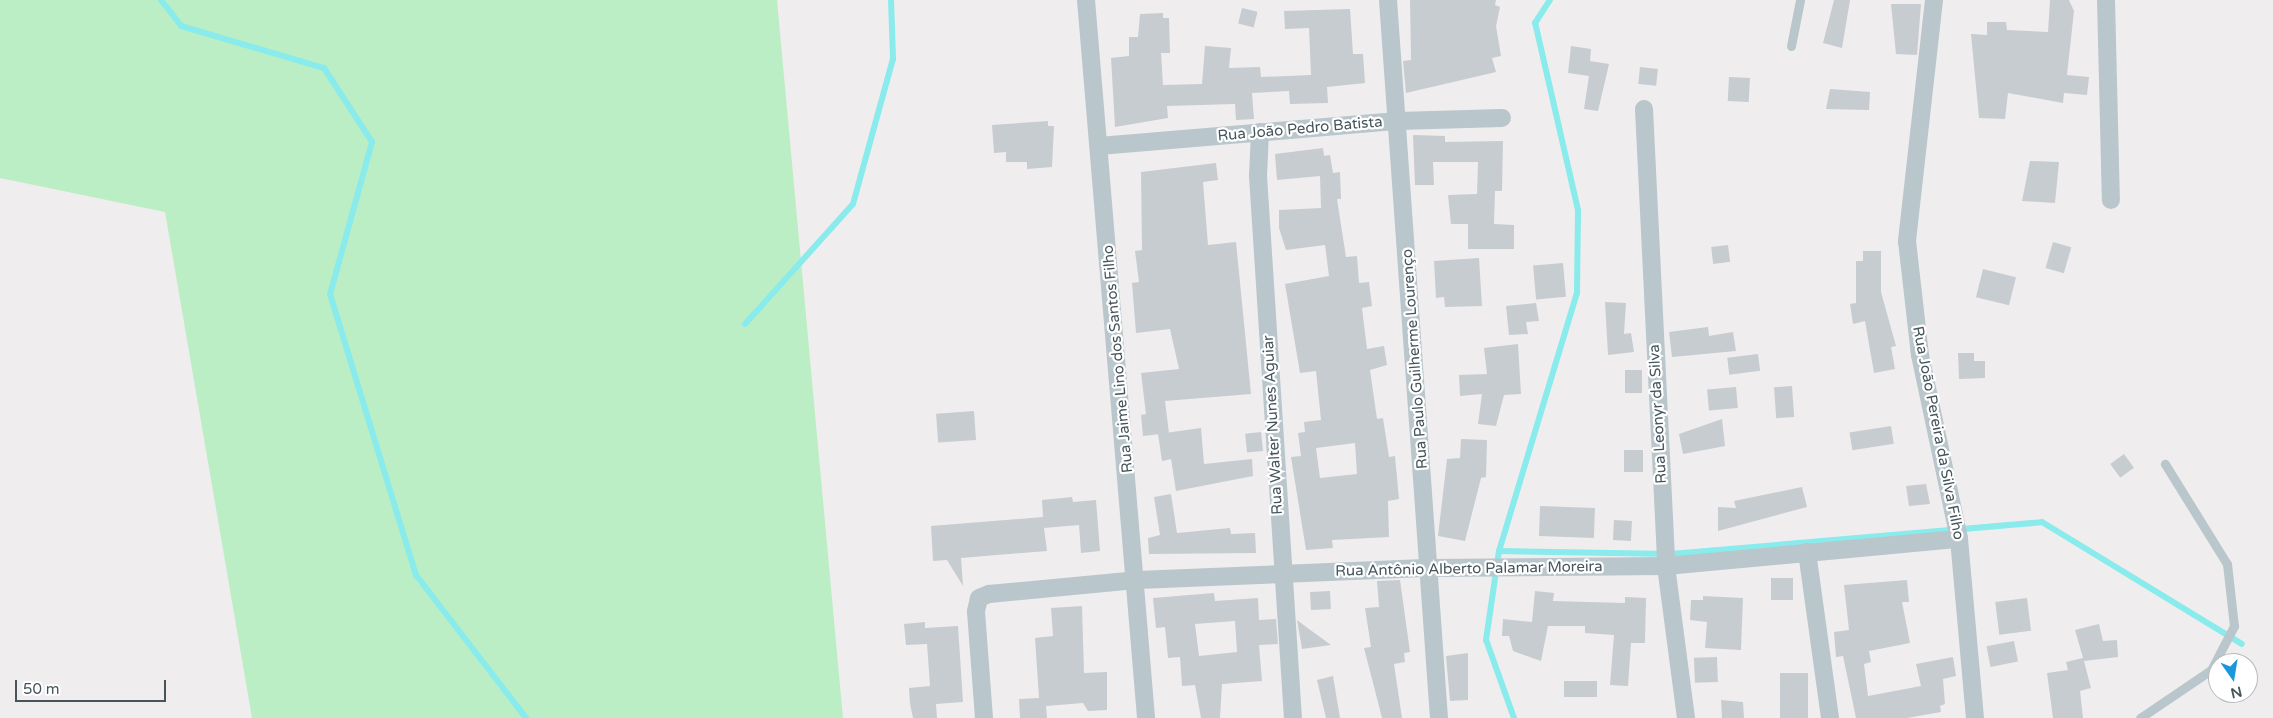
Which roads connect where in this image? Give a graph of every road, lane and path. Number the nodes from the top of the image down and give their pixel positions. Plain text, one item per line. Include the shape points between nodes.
1 (1086, 0) edge
2 (1388, 0) edge
3 (1800, 0) edge
4 (1934, 0) edge
5 (2106, 0) edge
6 (1792, 46) dead end
7 (1644, 109) dead end
8 (1502, 118) dead end
9 (1398, 121) junction
10 (1260, 132) junction
11 (1099, 146) junction
12 (2111, 200) dead end
13 (2165, 464) dead end
14 (1959, 539) junction
15 (1807, 552) junction
16 (1666, 566) junction
17 (1430, 568) junction
18 (1282, 574) junction
19 (1138, 580) junction
20 (984, 718) edge
21 (1146, 718) edge
22 (1293, 718) edge
23 (1439, 718) edge
24 (1686, 718) edge
25 (1830, 718) edge
26 (1975, 718) edge
27 (2140, 718) edge

1 - 11 street, Rua Jaime Lino dos Santos Filho
2 - 9 street, Rua Paulo Guilherme Lourenço
3 - 6 lane
4 - 14 street, Rua João Pereira da Silva Filho via 1907,241 1920,355
5 - 12 street
7 - 16 street, Rua Leonyr da Silva
8 - 9 street, Rua João Pedro Batista
9 - 10 street, Rua João Pedro Batista
9 - 17 street, Rua Paulo Guilherme Lourenço
10 - 11 street, Rua João Pedro Batista
10 - 18 street, Rua Walter Nunes Aguiar via 1258,176
11 - 19 street, Rua Jaime Lino dos Santos Filho
13 - 27 lane via 2228,564 2234,626 2211,670
14 - 15 street, Rua Antônio Alberto Palamar Moreira
14 - 26 street, Rua João Pereira da Silva Filho
15 - 16 street, Rua Antônio Alberto Palamar Moreira
15 - 25 street
16 - 17 street, Rua Antônio Alberto Palamar Moreira
16 - 24 street, Rua Leonyr da Silva
17 - 18 street, Rua Antônio Alberto Palamar Moreira
17 - 23 street, Rua Paulo Guilherme Lourenço
18 - 19 street, Rua Antônio Alberto Palamar Moreira
18 - 22 street, Rua Walter Nunes Aguiar
19 - 20 street, Rua Antônio Alberto Palamar Moreira via 979,598 976,611
19 - 21 street, Rua Jaime Lino dos Santos Filho

